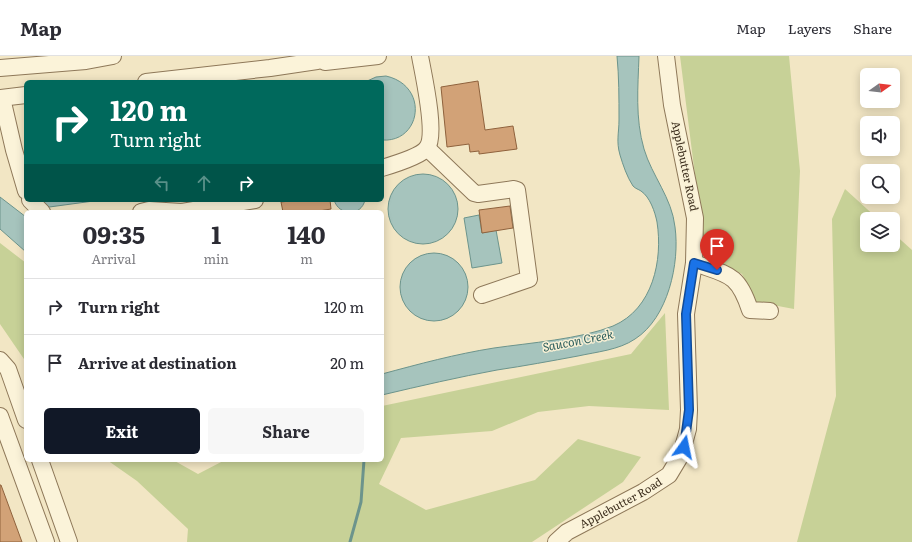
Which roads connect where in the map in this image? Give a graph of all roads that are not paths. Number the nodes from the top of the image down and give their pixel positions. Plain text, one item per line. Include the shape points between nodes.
1 (113, 56) edge
2 (336, 56) edge
3 (378, 56) edge
4 (420, 56) edge
5 (666, 56) edge
6 (303, 63) junction
7 (0, 68) edge
8 (163, 80) edge
9 (24, 95) edge
10 (1, 98) edge
11 (427, 148) junction
12 (384, 167) edge
13 (24, 184) edge
14 (32, 202) edge
15 (243, 202) edge
16 (40, 210) edge
17 (194, 210) edge
18 (694, 263) junction
19 (482, 295) dead end
20 (770, 311) dead end
21 (0, 360) edge
22 (24, 414) edge
23 (0, 416) edge
24 (41, 462) edge
25 (565, 539) edge
26 (46, 542) edge
27 (69, 542) edge

1 - 7 street via 86,61
2 - 6 street
3 - 6 street
4 - 11 street via 430,118
5 - 18 street, Applebutter Road via 672,105 695,218
6 - 8 street
9 - 10 street
10 - 13 street
11 - 12 street
11 - 19 street via 474,193 517,190 529,279
14 - 16 street
15 - 17 street
18 - 20 street via 728,274 744,291 750,310
18 - 25 street, Applebutter Road via 686,314 688,430 681,455 669,475
21 - 22 street via 8,369
23 - 26 street
24 - 27 street

